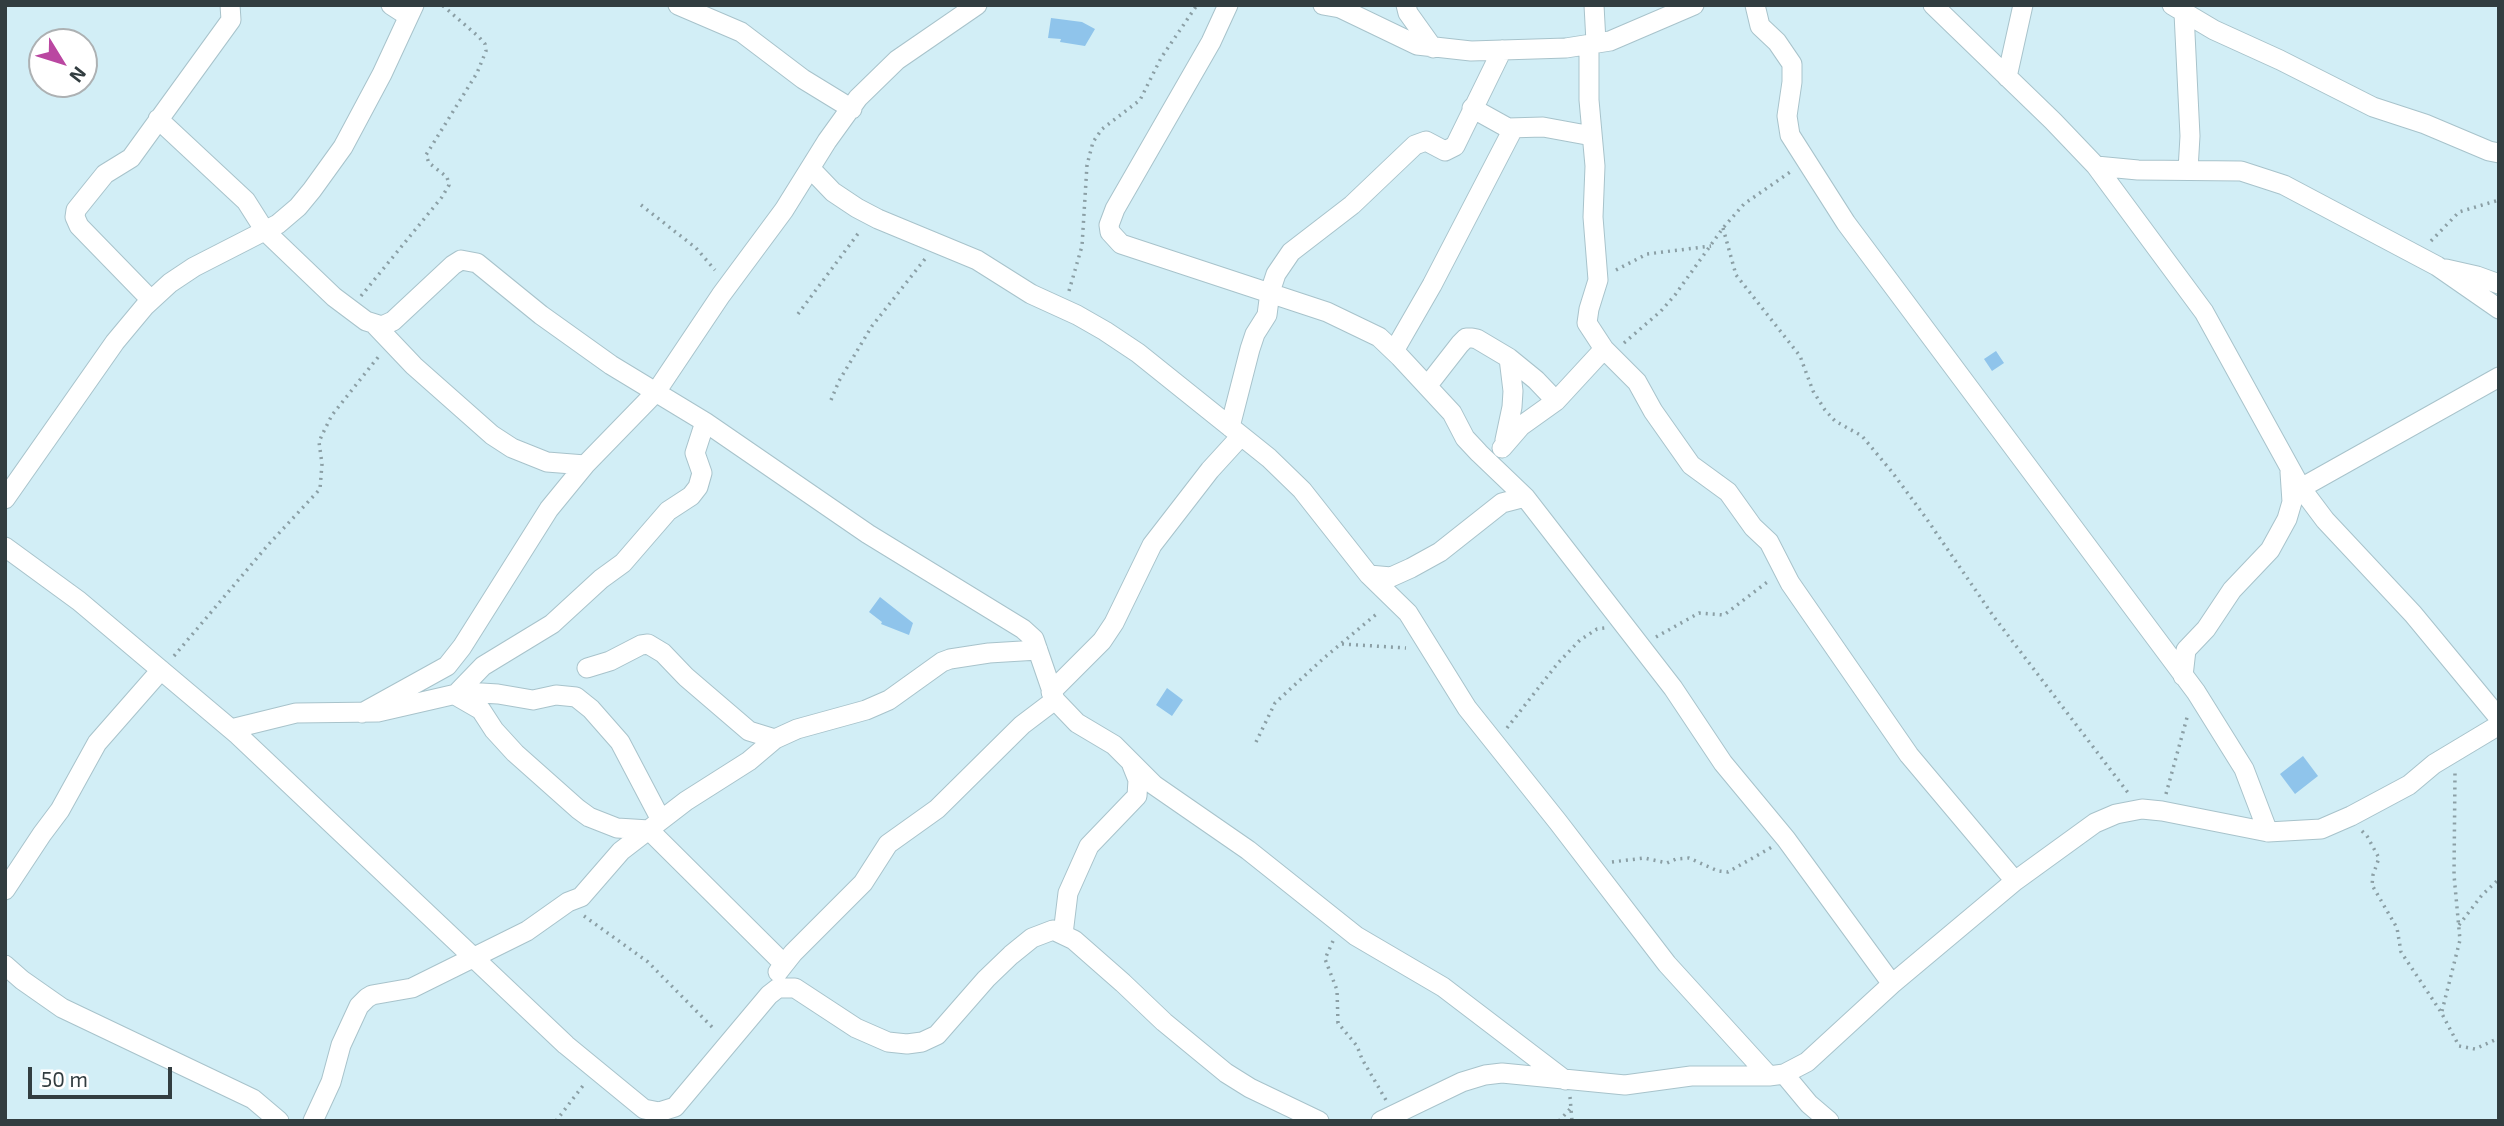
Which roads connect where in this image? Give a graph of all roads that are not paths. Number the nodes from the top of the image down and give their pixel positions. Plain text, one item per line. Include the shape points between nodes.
1 (230, 5) edge
2 (391, 5) edge
3 (678, 5) edge
4 (977, 5) edge
5 (1228, 5) edge
6 (1323, 5) edge
7 (1406, 5) edge
8 (1594, 5) edge
9 (1694, 5) edge
10 (1755, 5) edge
11 (1933, 5) edge
12 (2023, 5) edge
13 (2178, 9) edge
14 (411, 11) edge
15 (1592, 43) junction
16 (1433, 48) junction
17 (1502, 50) junction
18 (2007, 77) junction
19 (1472, 108) junction
20 (852, 109) junction
21 (158, 119) junction
22 (1513, 129) junction
23 (1592, 136) junction
24 (2499, 153) edge
25 (2096, 166) junction
26 (810, 168) junction
27 (2188, 170) junction
28 (265, 231) junction
29 (2437, 266) junction
30 (2499, 284) edge
31 (1270, 292) junction
32 (151, 300) junction
33 (2499, 309) edge
34 (376, 326) junction
35 (1394, 351) junction
36 (1606, 352) junction
37 (1509, 358) junction
38 (2499, 377) edge
39 (1428, 385) junction
40 (656, 392) junction
41 (1556, 401) junction
42 (705, 422) junction
43 (1236, 431) junction
44 (1502, 448) junction
45 (585, 465) junction
46 (2289, 466) junction
47 (1503, 475) junction
48 (2301, 488) junction
49 (1525, 497) junction
50 (5, 499) edge
51 (5, 547) edge
52 (1369, 575) junction
53 (1038, 650) junction
54 (587, 667) dead end
55 (161, 670) junction
56 (2183, 676) junction
57 (455, 695) junction
58 (1053, 696) junction
59 (362, 713) junction
60 (2499, 718) edge
61 (2499, 725) edge
62 (230, 729) junction
63 (775, 739) junction
64 (1130, 761) junction
65 (655, 825) junction
66 (2267, 832) junction
67 (2015, 881) junction
68 (5, 890) edge
69 (1063, 934) junction
70 (474, 958) junction
71 (784, 964) junction
72 (5, 965) edge
73 (1892, 984) junction
74 (752, 1017) junction
75 (1777, 1075) junction
76 (1565, 1080) junction
77 (1417, 1112) edge
78 (1808, 1112) edge
79 (671, 1116) edge
80 (1384, 1118) edge
81 (279, 1121) edge
82 (313, 1121) edge
83 (1319, 1121) edge
84 (1829, 1121) edge

1 - 21 street via 231,19
2 - 14 street
3 - 20 street via 741,32
4 - 20 street via 897,60
5 - 31 street via 1115,209 1110,232 1121,244
6 - 16 street
7 - 16 street
8 - 15 street
9 - 15 street via 1631,33
10 - 56 street via 1759,26 1792,64 1787,126 1846,223
11 - 18 street
12 - 18 street
13 - 24 street via 2373,107
13 - 27 street via 2190,136
14 - 28 street via 343,147 298,207
15 - 17 street
15 - 23 street
16 - 17 street
17 - 19 street
18 - 25 street
19 - 22 street
19 - 31 street via 1455,146 1445,151 1426,141 1415,145 1352,205 1291,252
20 - 26 street
21 - 28 street via 246,201
21 - 32 street via 131,158 96,183 75,217
22 - 23 street via 1543,127
22 - 35 street
23 - 36 street via 1598,280 1587,323
25 - 27 street
25 - 46 street via 2204,312
26 - 40 street
26 - 43 street via 832,192 872,215 977,260 1031,294 1105,331
27 - 29 street via 2241,171 2284,185
28 - 32 street via 194,267
28 - 34 street via 334,298
29 - 30 street
29 - 33 street
31 - 35 street via 1356,325
31 - 43 street via 1267,315 1250,349
32 - 50 street via 115,342
34 - 40 street via 393,321 453,265 469,260 611,365
34 - 45 street via 512,448 547,462
35 - 39 street
36 - 41 street
36 - 67 street via 1637,382 1691,465 1728,492 1769,542 1783,570 1909,755
37 - 39 street via 1477,338 1466,338
37 - 41 street
37 - 44 street via 1513,407
38 - 48 street
39 - 47 street via 1472,446
40 - 42 street
40 - 45 street
41 - 44 street via 1521,426
42 - 53 street via 868,534 1024,629
42 - 57 street via 695,453 702,472 691,496 668,511 622,563 552,624 482,666
43 - 52 street via 1301,490
43 - 58 street via 1152,545 1102,641
44 - 47 street
45 - 59 street via 544,517 447,666
46 - 48 street
46 - 56 street via 2292,502 2287,519 2270,550 2186,650
47 - 49 street
48 - 60 street
49 - 52 street via 1502,503 1440,552 1411,568 1391,577
49 - 73 street
51 - 55 street
52 - 75 street via 1408,613 1468,708 1667,964
53 - 58 street
53 - 63 street via 950,659 889,700
54 - 63 street via 648,644 749,731
55 - 62 street
55 - 68 street via 97,743 60,810
56 - 66 street via 2244,769
57 - 59 street
57 - 65 street via 481,710 515,753 589,817 617,828
57 - 65 street via 474,691 533,700 576,697 620,742
58 - 64 street via 1077,723 1114,745
58 - 71 street via 937,809 888,844 863,883
59 - 62 street via 296,713
61 - 66 street via 2434,764 2409,785 2333,823
62 - 70 street
63 - 65 street
64 - 69 street via 1138,780 1137,796 1089,846 1069,893
64 - 76 street via 1154,785 1248,850 1345,928 1443,987
65 - 70 street via 621,851 587,893
65 - 71 street
66 - 67 street via 2162,811 2116,814 2072,838
67 - 73 street
69 - 74 street via 1053,930 1032,938 986,979 937,1035 922,1042 888,1042 856,1028 795,988 778,988
69 - 83 street via 1226,1073
70 - 79 street via 644,1109
70 - 82 street via 412,988 372,995 359,1006
71 - 74 street
72 - 81 street via 62,1007 253,1099
73 - 75 street via 1807,1062
74 - 79 street
75 - 76 street via 1690,1076 1625,1085
75 - 78 street
76 - 77 street via 1485,1075 1462,1082
77 - 80 street
78 - 84 street

